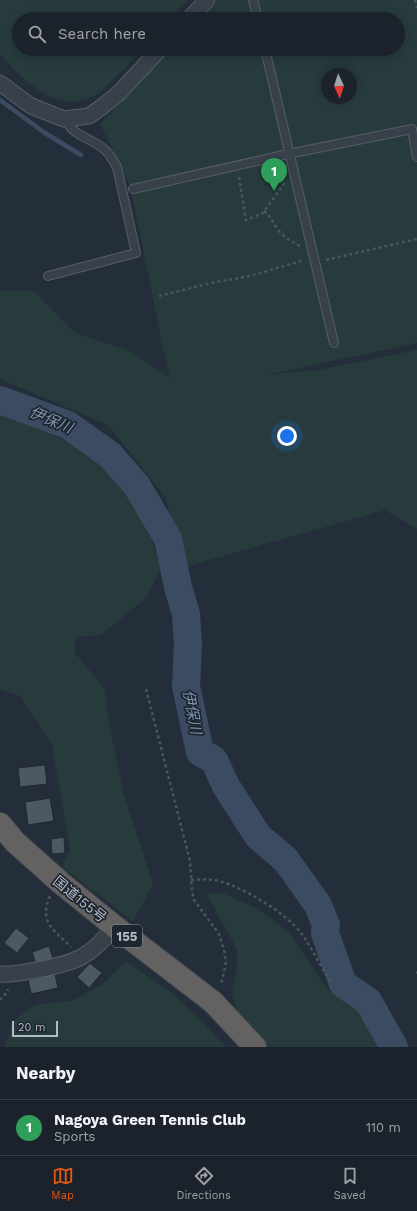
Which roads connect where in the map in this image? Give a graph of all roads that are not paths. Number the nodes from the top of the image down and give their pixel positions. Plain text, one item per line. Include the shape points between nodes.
1 (207, 0) edge
2 (253, 0) edge
3 (196, 12) edge
4 (256, 12) edge
5 (153, 56) edge
6 (266, 56) edge
7 (0, 83) edge
8 (64, 120) junction
9 (288, 154) junction
10 (417, 157) edge
11 (133, 189) dead end
12 (48, 276) dead end
13 (334, 343) dead end
14 (0, 824) edge
15 (114, 926) junction
16 (0, 974) edge
17 (255, 1047) edge

1 - 3 street
2 - 4 lane
5 - 8 street via 119,93 103,106 89,116
6 - 9 lane
7 - 8 street via 31,106
8 - 12 lane via 76,132 102,146 110,154 117,167 136,253
9 - 10 lane via 412,129
9 - 11 lane
9 - 13 lane
14 - 15 highway, 国道155号 / 155 via 14,842
15 - 16 street via 98,947 81,958 60,966
15 - 17 highway, 国道155号 / 155 via 213,1002

